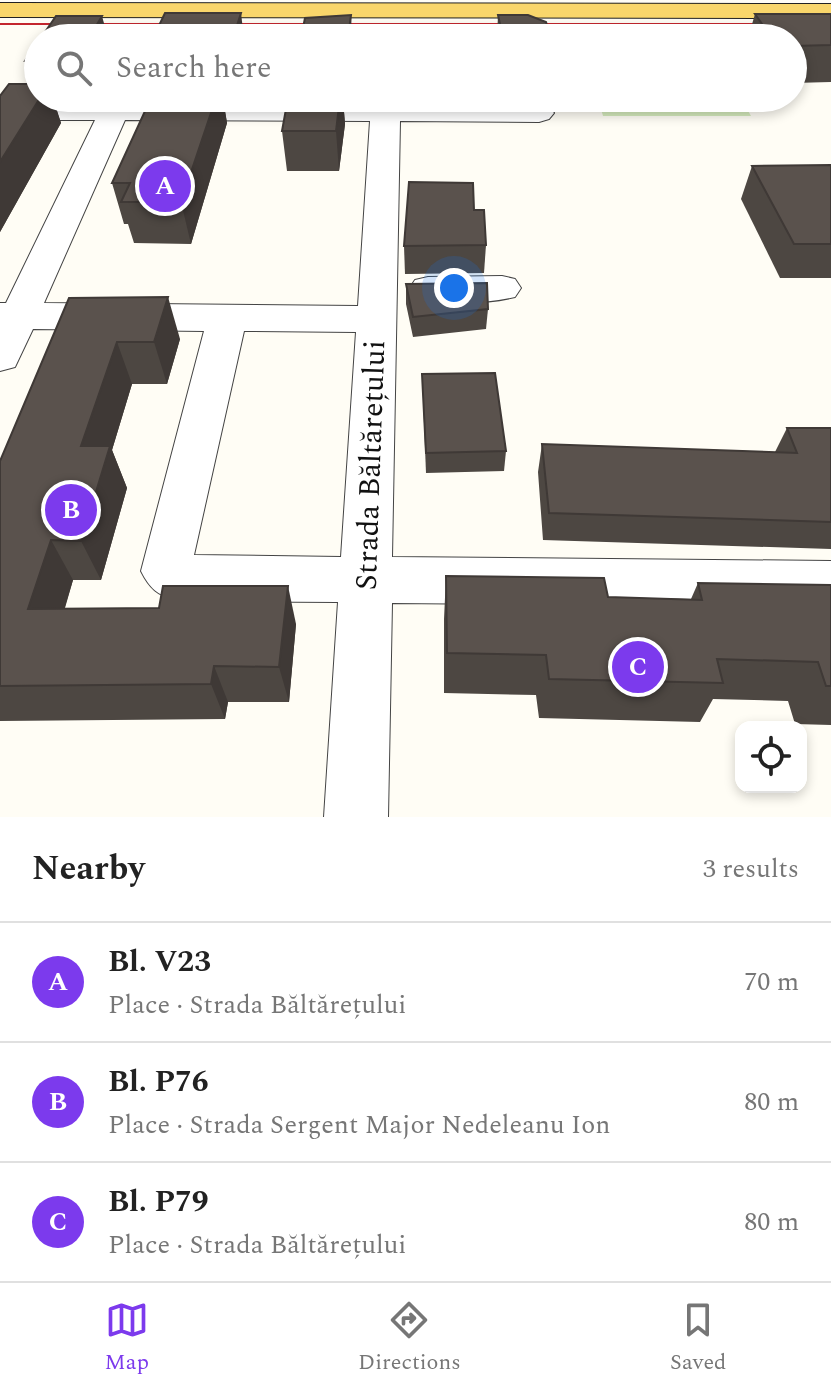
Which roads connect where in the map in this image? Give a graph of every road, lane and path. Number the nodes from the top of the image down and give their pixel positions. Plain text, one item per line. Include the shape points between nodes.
1 (347, 6) edge
2 (746, 6) edge
3 (0, 10) edge
4 (831, 11) edge
5 (807, 32) edge
6 (831, 32) edge
7 (0, 34) edge
8 (24, 34) edge
9 (24, 110) edge
10 (0, 111) edge
11 (113, 112) edge
12 (385, 112) joint
13 (539, 113) dead end
14 (502, 288) dead end
15 (377, 304) junction
16 (10, 316) edge
17 (227, 318) junction
18 (0, 357) edge
19 (365, 579) junction
20 (831, 584) edge
21 (356, 817) edge

1 - 2 main road
1 - 3 main road
2 - 4 main road
5 - 6 main road
7 - 8 main road
9 - 10 street
11 - 16 street
12 - 13 street
12 - 15 street, Strada Băltărețului
14 - 15 street
15 - 17 street
15 - 19 street, Strada Băltărețului
16 - 17 street
16 - 18 street
17 - 19 street via 167,571 176,578
19 - 20 street
19 - 21 street, Strada Băltărețului

